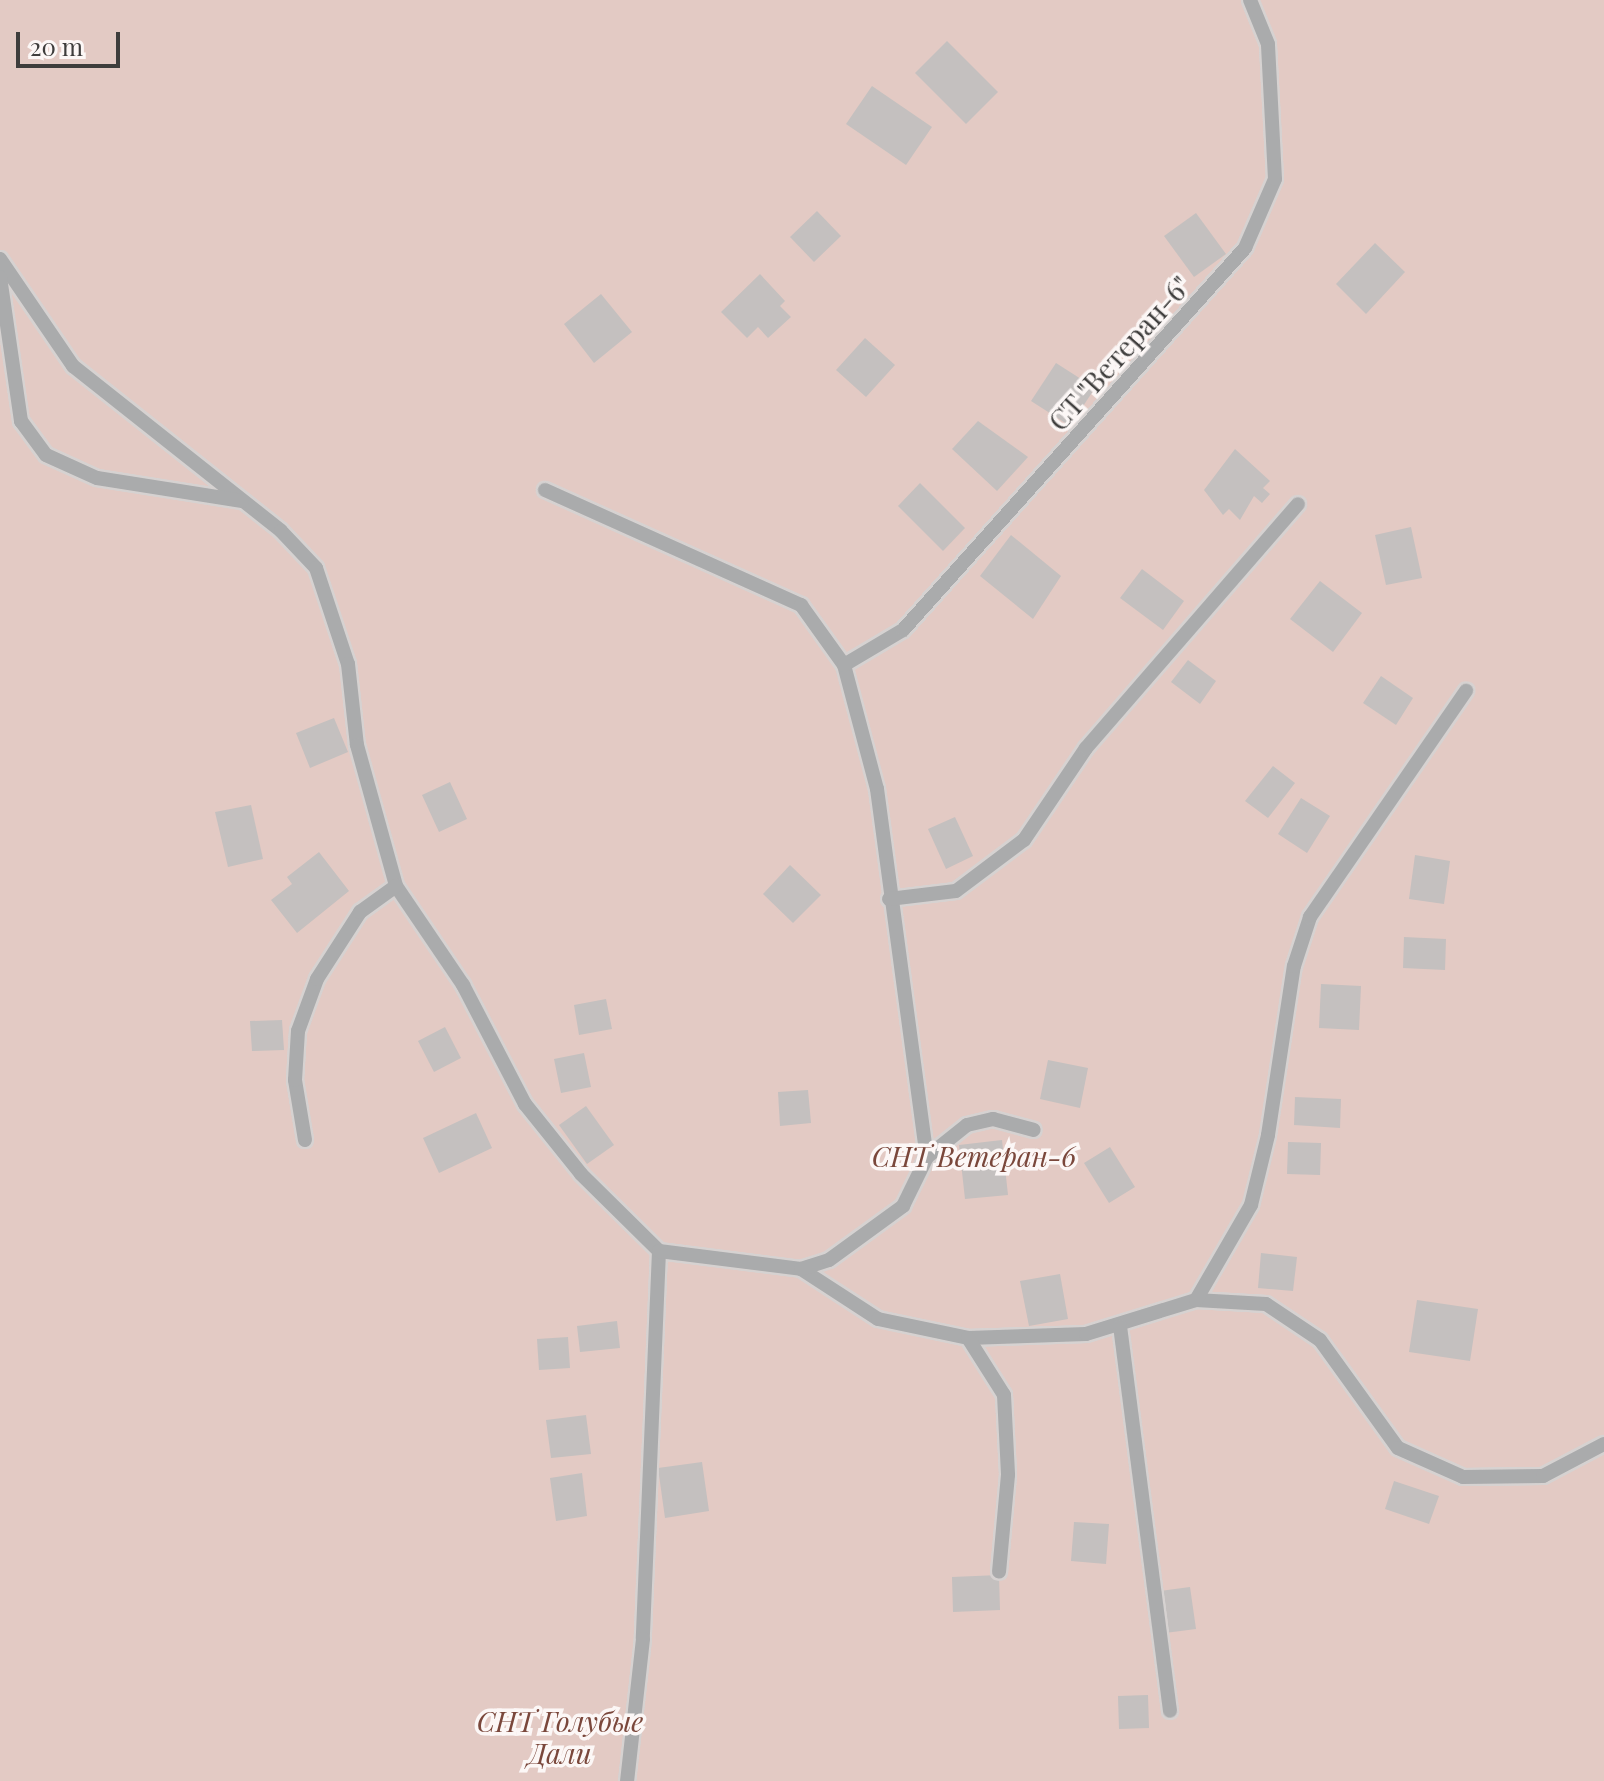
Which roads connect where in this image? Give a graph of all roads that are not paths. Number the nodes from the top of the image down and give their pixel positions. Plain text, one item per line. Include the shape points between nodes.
1 (1250, 0) edge
2 (0, 259) edge
3 (0, 277) edge
4 (545, 490) dead end
5 (244, 502) junction
6 (1298, 504) dead end
7 (844, 665) junction
8 (1466, 691) dead end
9 (396, 886) junction
10 (889, 899) junction
11 (1034, 1130) dead end
12 (305, 1140) dead end
13 (927, 1157) junction
14 (659, 1251) junction
15 (801, 1269) junction
16 (1196, 1300) junction
17 (1120, 1326) junction
18 (968, 1338) junction
19 (1604, 1444) edge
20 (999, 1572) dead end
21 (1170, 1711) dead end
22 (627, 1781) edge

1 - 7 lane, СТ "Ветеран-6" via 1268,44 1275,179 1245,248 903,630
2 - 5 lane via 73,366
3 - 5 lane via 21,421 46,455 97,478
4 - 7 lane via 801,605
5 - 9 lane via 316,568 348,664 357,745
6 - 10 lane via 1086,748 1024,840 956,891
7 - 10 lane via 877,789
8 - 16 lane via 1310,917 1294,966 1268,1135 1251,1205
9 - 12 lane via 360,912 317,979 298,1031 295,1080
9 - 14 lane via 463,985 525,1104 581,1174
10 - 13 lane via 905,976
11 - 13 lane via 993,1119 967,1125
13 - 15 lane via 903,1206 829,1260
14 - 15 lane
14 - 22 lane via 643,1639
15 - 18 lane via 878,1319
16 - 17 lane
16 - 19 lane via 1266,1304 1320,1340 1398,1448 1463,1477 1543,1476
17 - 18 lane via 1039,1338
17 - 21 lane
18 - 20 lane via 1004,1395 1008,1475

